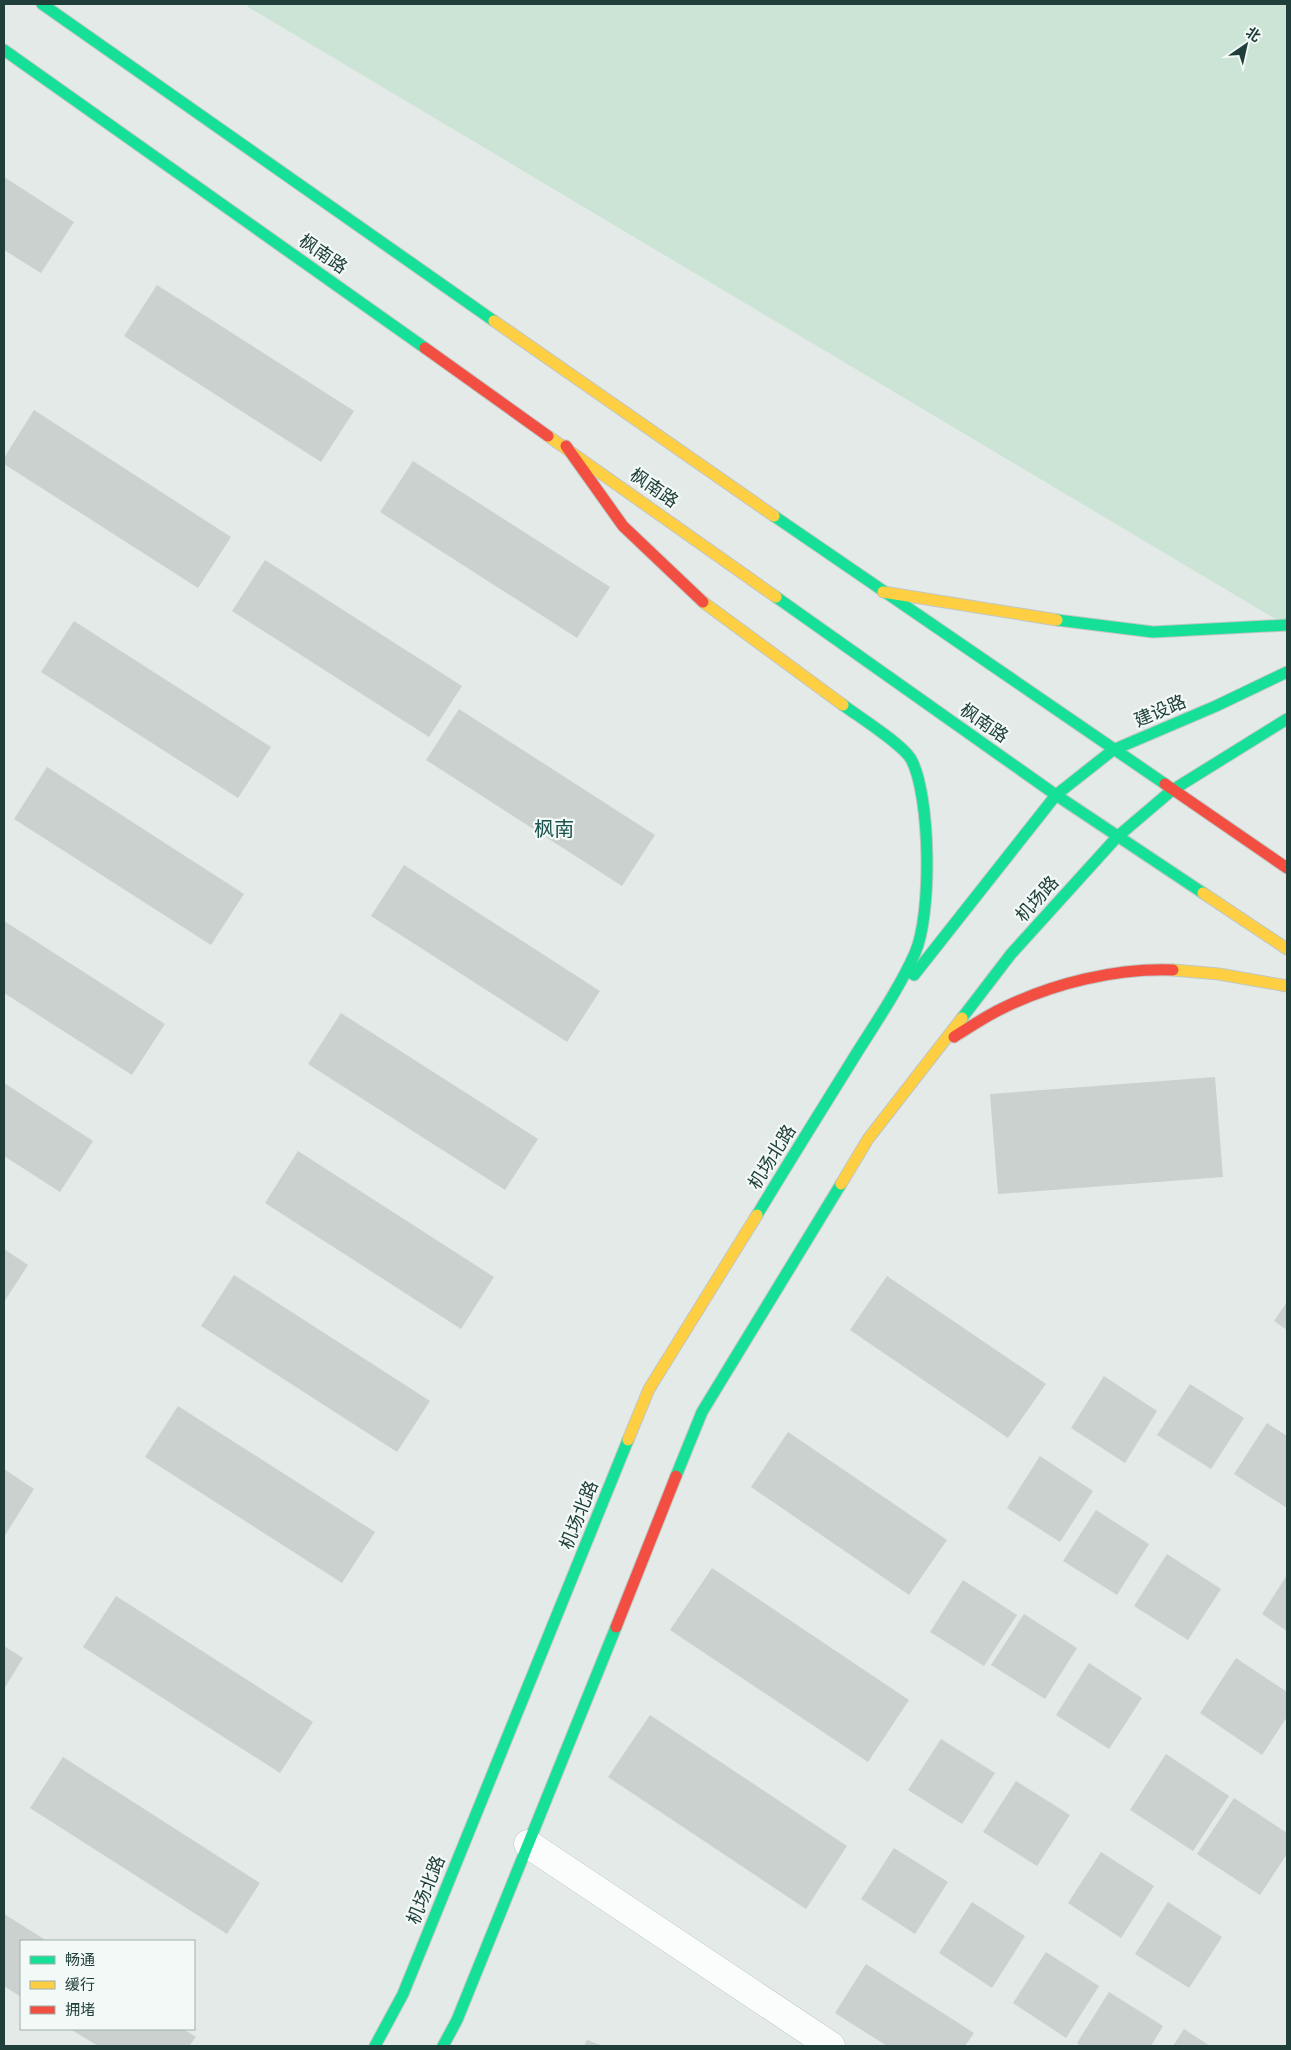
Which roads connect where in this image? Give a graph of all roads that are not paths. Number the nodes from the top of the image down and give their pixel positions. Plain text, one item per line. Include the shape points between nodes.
1 (42, 4) edge
2 (4, 50) edge
3 (566, 446) junction
4 (883, 592) junction
5 (1287, 625) edge
6 (1287, 672) edge
7 (1287, 719) edge
8 (1113, 750) junction
9 (1171, 791) junction
10 (1056, 795) junction
11 (1117, 837) junction
12 (1287, 868) edge
13 (1287, 949) edge
14 (1287, 986) edge
15 (873, 1027) junction
16 (942, 1044) junction
17 (528, 1844) junction
18 (375, 2046) edge
19 (442, 2046) edge
20 (831, 2046) edge

1 - 4 main road via 65,14
2 - 3 main road, 枫南路
3 - 10 main road, 枫南路
3 - 15 main road via 623,526 694,594 910,758 918,781 926,842 924,913 916,952
4 - 5 main road via 1046,620 1153,632
4 - 8 main road
6 - 8 main road, 建设路
7 - 9 main road
8 - 9 main road
8 - 10 main road, 建设路
9 - 11 main road, 机场路
9 - 12 main road
10 - 11 main road, 枫南路
10 - 15 main road
11 - 13 main road, 枫南路
11 - 16 main road, 机场路 via 1011,954
14 - 16 main road via 1229,975 1152,969 1102,975 1004,1008
15 - 18 main road, 机场北路 via 649,1389 403,1994
16 - 17 main road via 868,1140 702,1412
17 - 19 main road via 456,2020
17 - 20 street

